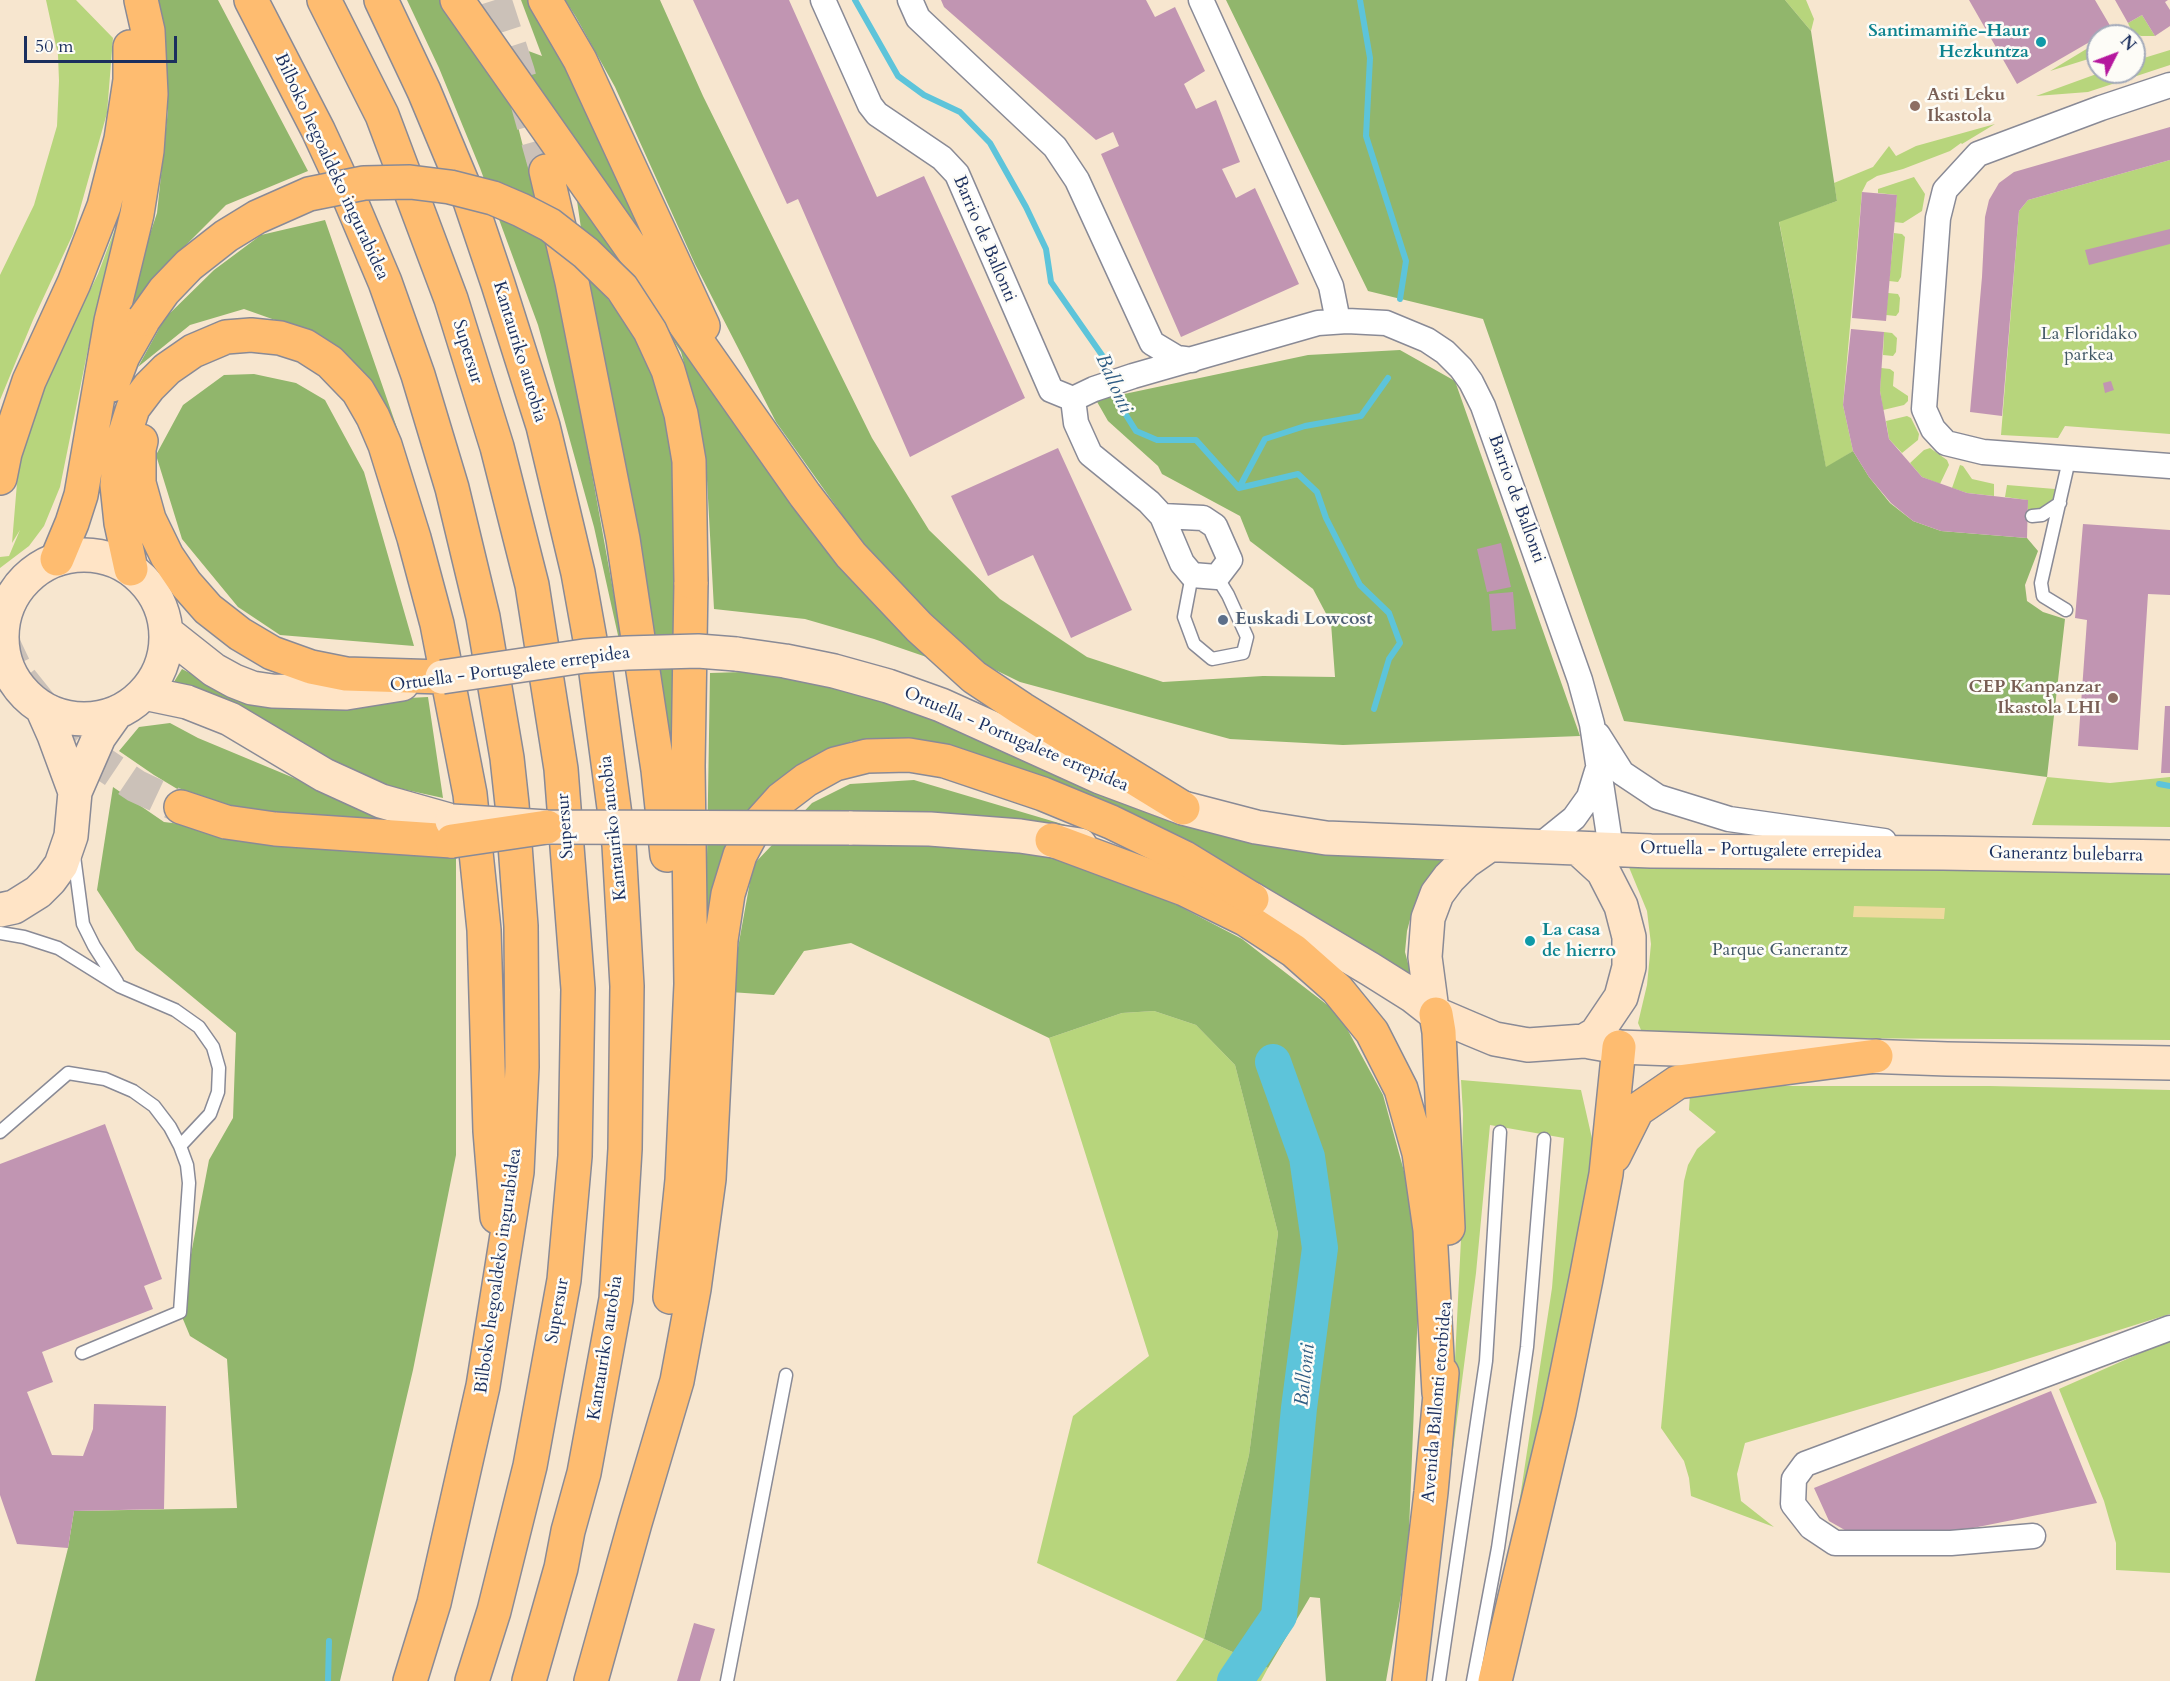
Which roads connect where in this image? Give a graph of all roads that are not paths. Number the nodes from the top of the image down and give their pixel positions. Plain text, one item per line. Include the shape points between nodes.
1 (131, 0) edge
2 (141, 0) edge
3 (251, 0) edge
4 (324, 0) edge
5 (381, 0) edge
6 (457, 0) edge
7 (545, 0) edge
8 (823, 0) edge
9 (910, 0) edge
10 (1201, 0) edge
11 (2170, 85) edge
12 (546, 171) tunnel mouth
13 (1338, 321) junction
14 (1144, 327) junction
15 (1192, 360) junction
16 (167, 369) junction
17 (1133, 376) junction
18 (1072, 399) junction
19 (749, 415) junction
20 (2069, 460) junction
21 (86, 464) junction
22 (2170, 466) edge
23 (0, 478) edge
24 (2060, 503) junction
25 (1162, 516) junction
26 (2032, 516) dead end
27 (57, 559) junction
28 (131, 569) junction
29 (1192, 575) junction
30 (1217, 577) junction
31 (2066, 610) dead end
32 (1, 623) edge
33 (166, 632) junction
34 (431, 678) junction
35 (144, 693) junction
36 (42, 708) junction
37 (116, 713) junction
38 (1592, 724) junction
39 (1599, 766) junction
40 (75, 792) junction
41 (181, 807) tunnel mouth
42 (1183, 808) junction
43 (547, 827) joint
44 (452, 831) junction
45 (71, 836) junction
46 (1052, 840) junction
47 (1488, 846) junction
48 (1538, 847) junction
49 (1952, 853) junction
50 (2170, 857) edge
51 (1607, 860) junction
52 (1252, 899) junction
53 (0, 910) edge
54 (0, 933) edge
55 (119, 986) junction
56 (1621, 997) junction
57 (1434, 1012) junction
58 (1584, 1041) junction
59 (1619, 1047) junction
60 (1876, 1056) junction
61 (2170, 1063) edge
62 (685, 1103) junction
63 (0, 1132) edge
64 (1500, 1132) dead end
65 (1544, 1139) dead end
66 (180, 1146) junction
67 (1606, 1174) junction
68 (501, 1273) junction
69 (2170, 1328) edge
70 (82, 1353) dead end
71 (786, 1375) dead end
72 (1439, 1393) junction
73 (634, 1523) junction
74 (2033, 1536) dead end
75 (411, 1681) edge
76 (472, 1681) edge
77 (529, 1681) edge
78 (591, 1681) edge
79 (727, 1681) edge
80 (1409, 1681) edge
81 (1439, 1681) edge
82 (1473, 1681) edge
83 (1495, 1681) edge

1 - 23 main road via 130,80 121,139 104,206 29,381
2 - 21 main road via 148,31 151,94 147,152
3 - 68 main road, Bilboko hegoaldeko ingurabidea via 318,130 385,282 452,488 483,617 507,758 521,926 522,1067 517,1161
4 - 76 main road, Supersur via 382,115 451,299 497,447 532,585 561,769 578,989 575,1156 564,1280 530,1466 494,1611
5 - 77 main road, Kantauriko autobia via 470,201 543,426 578,573 596,672 619,845 627,986 625,1149 616,1299 584,1473
6 - 19 main road
7 - 19 main road via 580,60 710,341
8 - 18 street, Barrio de Ballonti via 873,109 942,158 957,174 1051,390
9 - 14 street via 918,18 1055,147 1066,162
10 - 13 street via 1331,286
11 - 20 street via 1978,154 1946,190 1943,199 1938,218 1924,410 1933,429 1946,443 1974,450
12 - 62 main road via 623,538 658,770
13 - 15 street, Barrio de Ballonti via 1318,323
13 - 38 street, Barrio de Ballonti via 1386,323 1426,340 1445,352 1471,382 1483,406
14 - 15 street via 1152,344 1177,358
14 - 17 street via 1144,358
15 - 17 street, Barrio de Ballonti
16 - 28 main road via 133,408 120,449 117,485
16 - 34 main road via 148,414 139,449 139,483 149,519 186,584 208,609 272,653 346,674
16 - 68 main road via 193,351 226,337 280,338 330,362 358,391 385,445 437,624 470,794 484,930 490,1131
17 - 18 street, Barrio de Ballonti
18 - 25 street via 1076,423 1090,454
19 - 42 main road via 851,555 919,627 984,683
20 - 22 street
20 - 24 lane
21 - 27 main road via 77,509
21 - 62 main road, bridge via 123,356 164,291 226,236 309,194 364,183 410,182 494,198 559,232 622,288 650,331 668,370 689,461 691,984
24 - 26 lane via 2042,515
24 - 31 lane via 2041,589 2048,601
25 - 29 street via 1182,563
25 - 30 street via 1203,518 1215,526 1230,560
27 - 28 street via 96,555
27 - 32 street via 23,581 11,597
28 - 33 street via 148,584 162,608
29 - 30 street
29 - 30 lane via 1184,618 1194,644 1212,659 1243,653 1247,637
32 - 36 street via 9,669 22,690
33 - 34 street, Ortuella - Portugalete errepidea via 214,670 252,688 346,693
33 - 35 street via 157,675
34 - 42 street, Ortuella - Portugalete errepidea, bridge via 627,653 698,651 814,667 888,686 941,705 1100,777
35 - 37 street
35 - 44 street via 187,702 231,719 324,775
36 - 37 street via 77,719
36 - 40 street
37 - 40 street via 99,737
38 - 39 street, Barrio de Ballonti
38 - 49 street via 1622,773 1658,797 1729,819
39 - 48 street via 1589,796 1574,818
39 - 51 street, Barrio de Ballonti
40 - 45 street
41 - 44 main road via 226,822 275,829
42 - 47 street, Ortuella - Portugalete errepidea via 1256,827 1326,838
43 - 44 main road, bridge
43 - 46 street, bridge via 930,829
45 - 53 street via 61,865 50,880 14,907
45 - 55 lane via 83,924
46 - 52 street via 1124,852
46 - 72 main road via 1184,889 1245,919 1294,951 1336,990 1372,1032 1401,1089 1419,1153 1430,1230
47 - 48 street
47 - 57 street via 1449,878 1437,894 1428,918 1425,957
48 - 51 street, Ortuella - Portugalete errepidea via 1579,849
49 - 50 street, Ganerantz bulebarra
49 - 51 street, Ortuella - Portugalete errepidea
51 - 56 street via 1629,937 1629,967
52 - 57 street via 1371,969
52 - 73 main road via 1185,858 1111,822 945,761 909,755 867,756 835,764 781,799 754,829 740,855 728,894 721,940 709,1179 695,1278 677,1381
54 - 55 lane via 58,948
55 - 66 lane via 175,1010 199,1027 213,1047 219,1068 219,1092 210,1114
56 - 58 street via 1596,1034
56 - 59 street
57 - 58 street via 1494,1039 1528,1045
57 - 72 main road, Avenida Ballonti etorbidea via 1439,1032 1448,1202 1448,1330
58 - 59 street
59 - 60 street
59 - 67 main road
60 - 61 street
60 - 67 main road via 1678,1082 1637,1110
62 - 73 main road via 674,1266
63 - 66 lane via 68,1073 105,1079 133,1090 154,1106
64 - 81 lane, Avenida Ballonti etorbidea via 1486,1361
65 - 82 lane via 1527,1347 1498,1548
66 - 70 lane via 189,1183 180,1312
67 - 83 main road via 1561,1401
68 - 75 main road, Bilboko hegoaldeko ingurabidea via 483,1386 434,1603
69 - 74 street via 1805,1464 1794,1479 1793,1504 1811,1527 1835,1543 1951,1543
71 - 79 lane
72 - 80 main road, Avenida Ballonti etorbidea
73 - 78 main road

